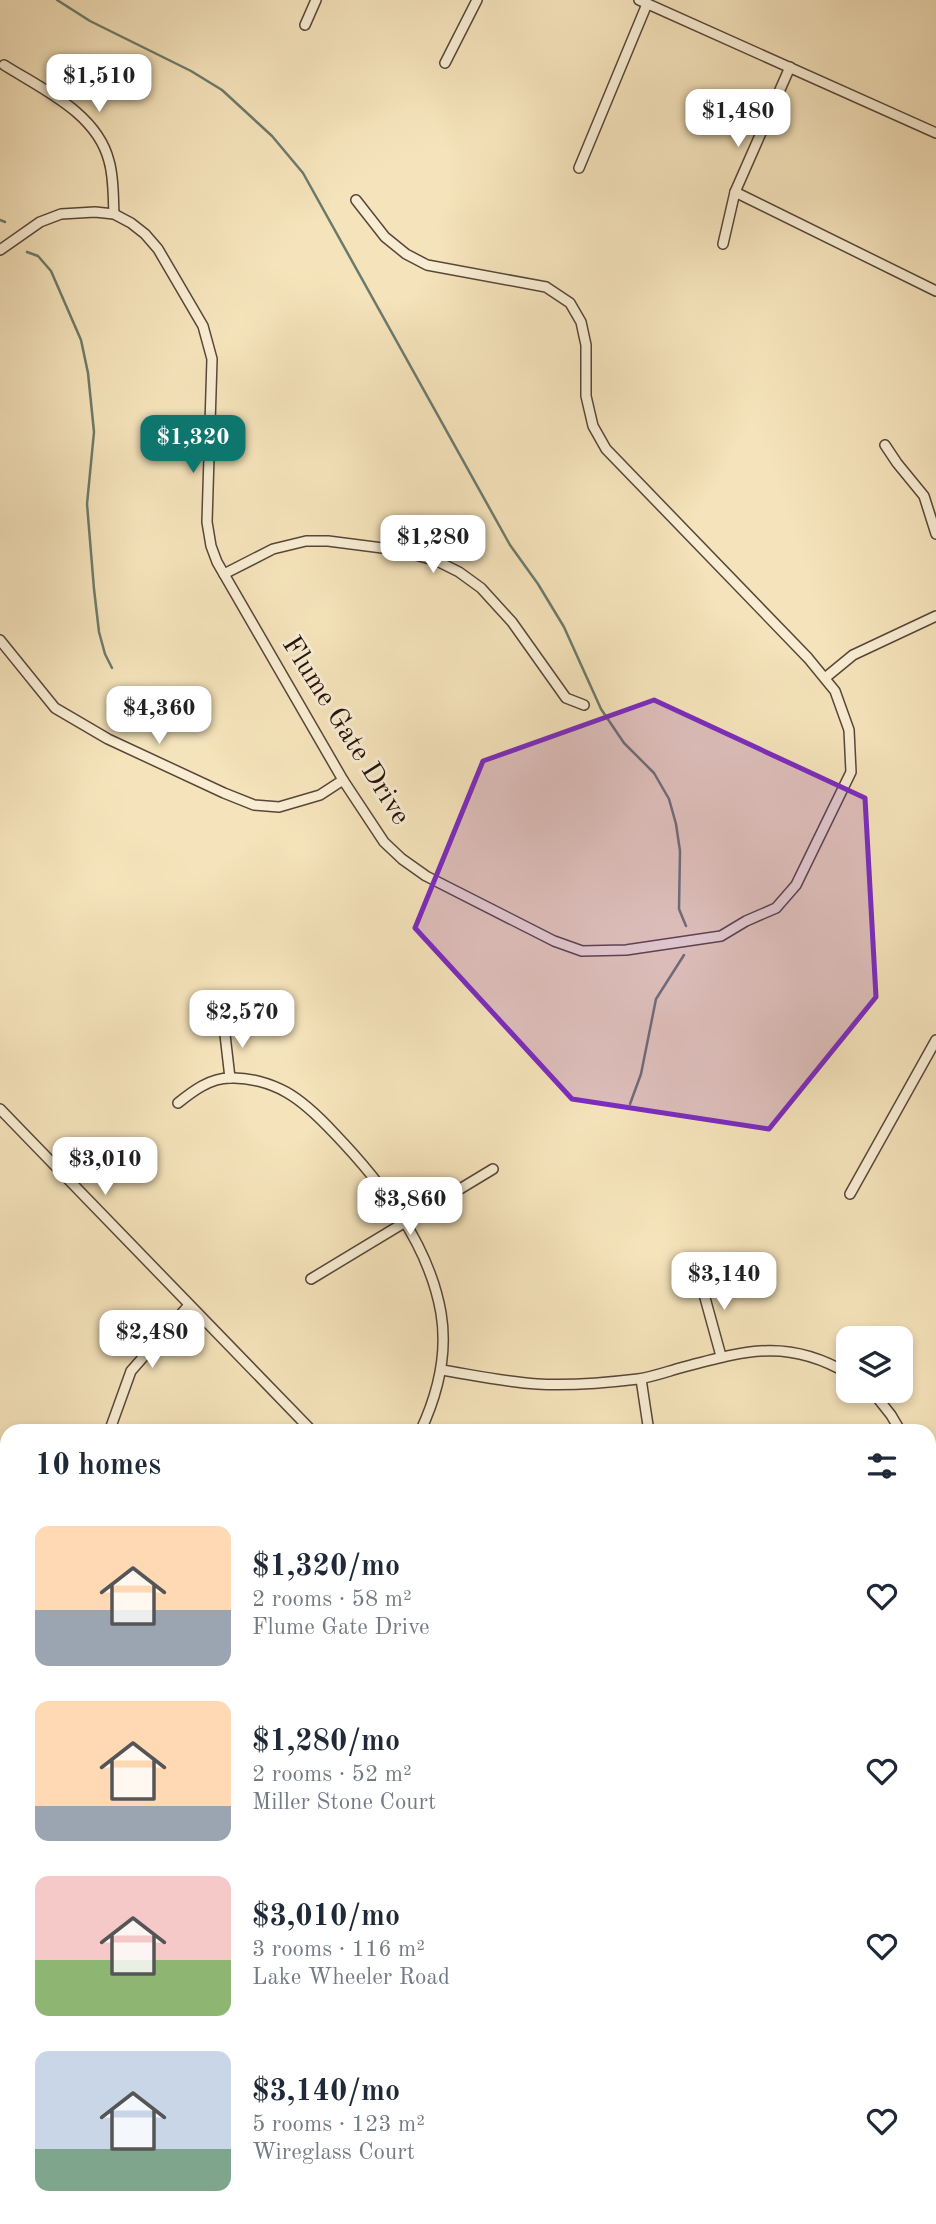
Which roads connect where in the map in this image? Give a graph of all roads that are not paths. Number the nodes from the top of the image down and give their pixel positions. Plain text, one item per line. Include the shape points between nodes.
1 (316, 0) edge
2 (477, 0) edge
3 (643, 2) edge
4 (304, 25) dead end
5 (445, 63) dead end
6 (4, 65) dead end
7 (790, 67) junction
8 (936, 133) edge
9 (579, 168) dead end
10 (735, 192) junction
11 (356, 200) dead end
12 (114, 214) junction
13 (723, 244) dead end
14 (0, 250) edge
15 (936, 291) edge
16 (885, 445) dead end
17 (936, 534) edge
18 (224, 573) junction
19 (936, 616) edge
20 (0, 640) edge
21 (825, 678) junction
22 (584, 705) dead end
23 (343, 780) junction
24 (224, 1026) dead end
25 (936, 1040) edge
26 (230, 1078) junction
27 (178, 1103) dead end
28 (0, 1109) edge
29 (493, 1169) dead end
30 (850, 1194) dead end
31 (406, 1222) junction
32 (699, 1276) dead end
33 (311, 1279) dead end
34 (190, 1305) junction
35 (721, 1356) junction
36 (836, 1367) edge
37 (442, 1370) junction
38 (641, 1379) junction
39 (882, 1403) edge
40 (112, 1424) edge
41 (305, 1424) edge
42 (424, 1424) edge
43 (648, 1424) edge
44 (896, 1424) edge

1 - 4 street
2 - 5 street
3 - 7 street
3 - 9 street
6 - 12 street via 78,113 94,130 109,160
7 - 8 street
7 - 10 street
10 - 13 street
10 - 15 street
11 - 21 street, Flume Gate Drive via 386,237 427,265 547,287 570,303 581,322 586,345 586,396 593,426 606,449
12 - 14 street via 61,214 40,222
12 - 18 street, Flume Gate Drive via 145,234 158,249 208,340 213,387 207,523 211,546
16 - 17 street via 924,496
18 - 22 street via 273,549 306,541 398,550 438,561 481,588 512,622 566,698
18 - 23 street, Flume Gate Drive
19 - 21 street via 853,655
20 - 23 street via 55,708 108,739 224,793 279,807 320,795
21 - 23 street, Flume Gate Drive via 835,691 849,730 851,772 796,885 776,908 721,936 626,950 582,951 554,941 426,876 402,859 384,842
24 - 26 street
25 - 30 street
26 - 27 street via 193,1091
26 - 31 street via 267,1084 302,1103 346,1145
28 - 34 street
29 - 31 street
31 - 33 street
31 - 37 street via 430,1273 442,1316
32 - 35 street
34 - 40 street via 131,1371
34 - 41 street
35 - 36 street via 777,1349 817,1357
35 - 38 street
37 - 38 street via 538,1384
37 - 42 street
38 - 43 street
39 - 44 street

